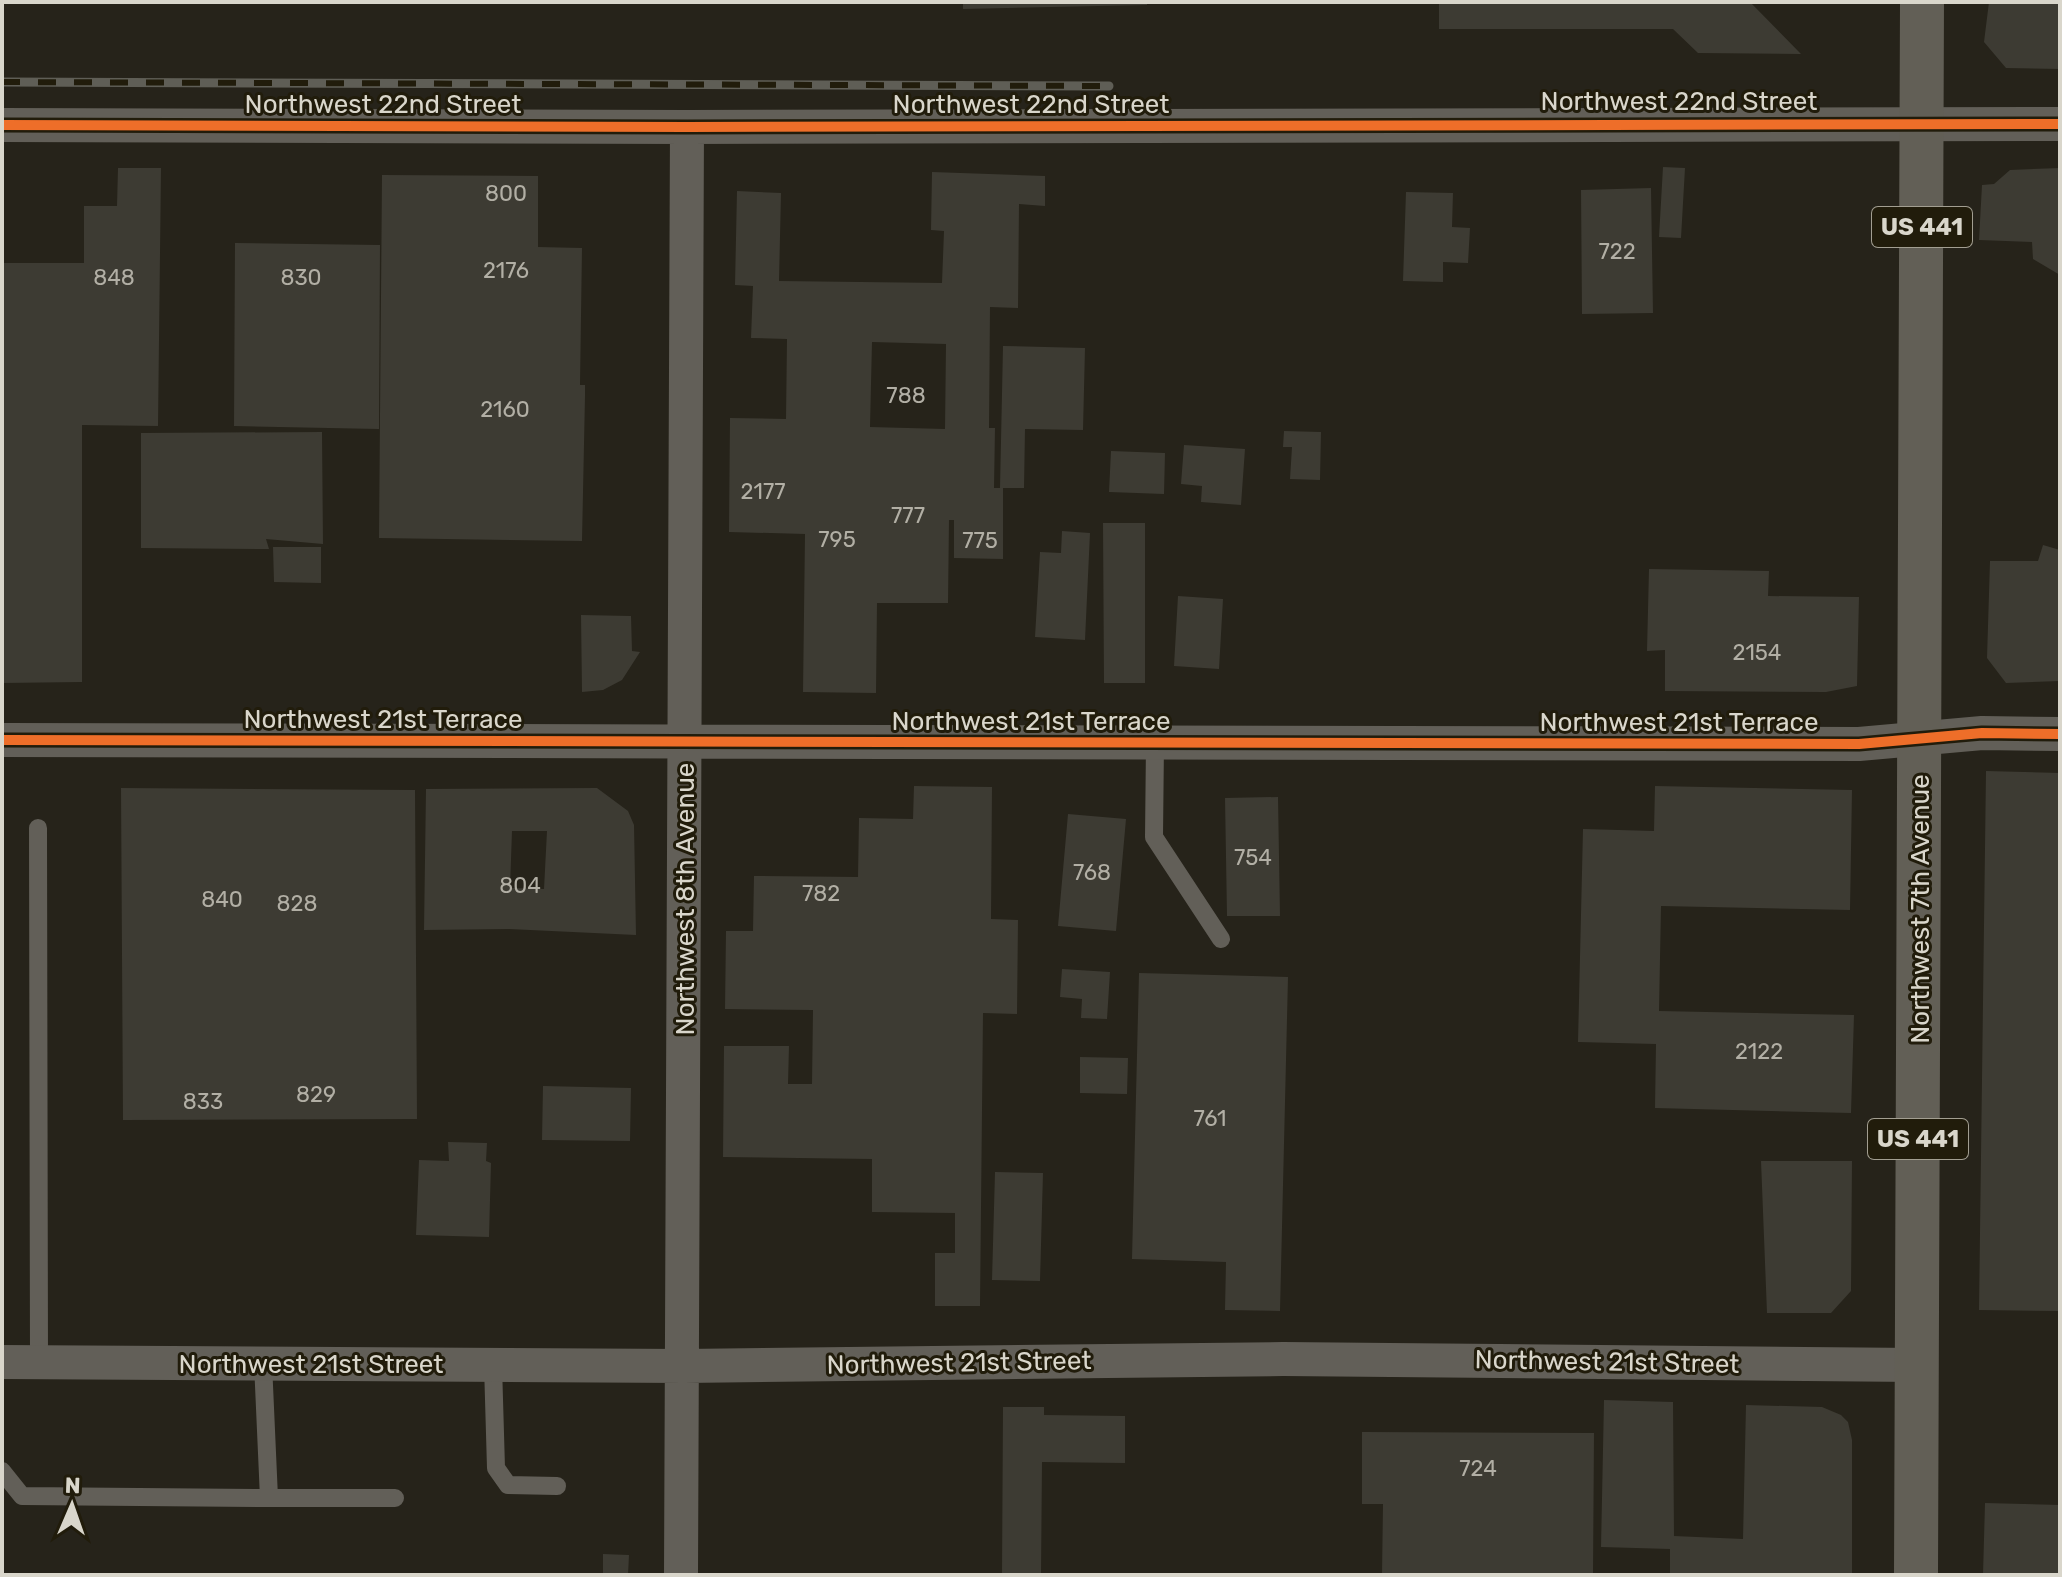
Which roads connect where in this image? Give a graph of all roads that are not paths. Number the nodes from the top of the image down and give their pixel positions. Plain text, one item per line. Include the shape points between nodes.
1 (1922, 2) edge
2 (1922, 122) junction
3 (2060, 124) edge
4 (2, 125) edge
5 (687, 127) junction
6 (2060, 734) edge
7 (1921, 739) junction
8 (2, 740) edge
9 (685, 742) junction
10 (1155, 743) junction
11 (38, 828) dead end
12 (1221, 939) dead end
13 (2, 1362) edge
14 (39, 1362) junction
15 (263, 1363) junction
16 (493, 1365) junction
17 (1917, 1365) junction
18 (684, 1366) junction
19 (2, 1471) edge
20 (557, 1486) dead end
21 (269, 1498) junction
22 (395, 1498) dead end
23 (681, 1575) edge
24 (1916, 1575) edge

1 - 2 main road, Northwest 7th Avenue / US 441
2 - 3 street, Northwest 22nd Street
2 - 5 street, Northwest 22nd Street
2 - 7 main road, Northwest 7th Avenue / US 441
4 - 5 street, Northwest 22nd Street
5 - 9 street, Northwest 8th Avenue
6 - 7 street, Northwest 21st Terrace
7 - 10 street, Northwest 21st Terrace via 1859,744
7 - 17 main road, Northwest 7th Avenue / US 441
8 - 9 street, Northwest 21st Terrace
9 - 10 street, Northwest 21st Terrace
9 - 18 street, Northwest 8th Avenue
10 - 12 lane via 1154,837
11 - 14 lane
13 - 14 street, Northwest 21st Street
14 - 15 street, Northwest 21st Street
15 - 16 street, Northwest 21st Street
15 - 21 lane
16 - 18 street, Northwest 21st Street
16 - 20 lane via 496,1468 508,1485
17 - 18 street, Northwest 21st Street via 1283,1359
17 - 24 main road, Northwest 7th Avenue / US 441
18 - 23 street, Northwest 8th Avenue
19 - 21 lane via 22,1496
21 - 22 lane

